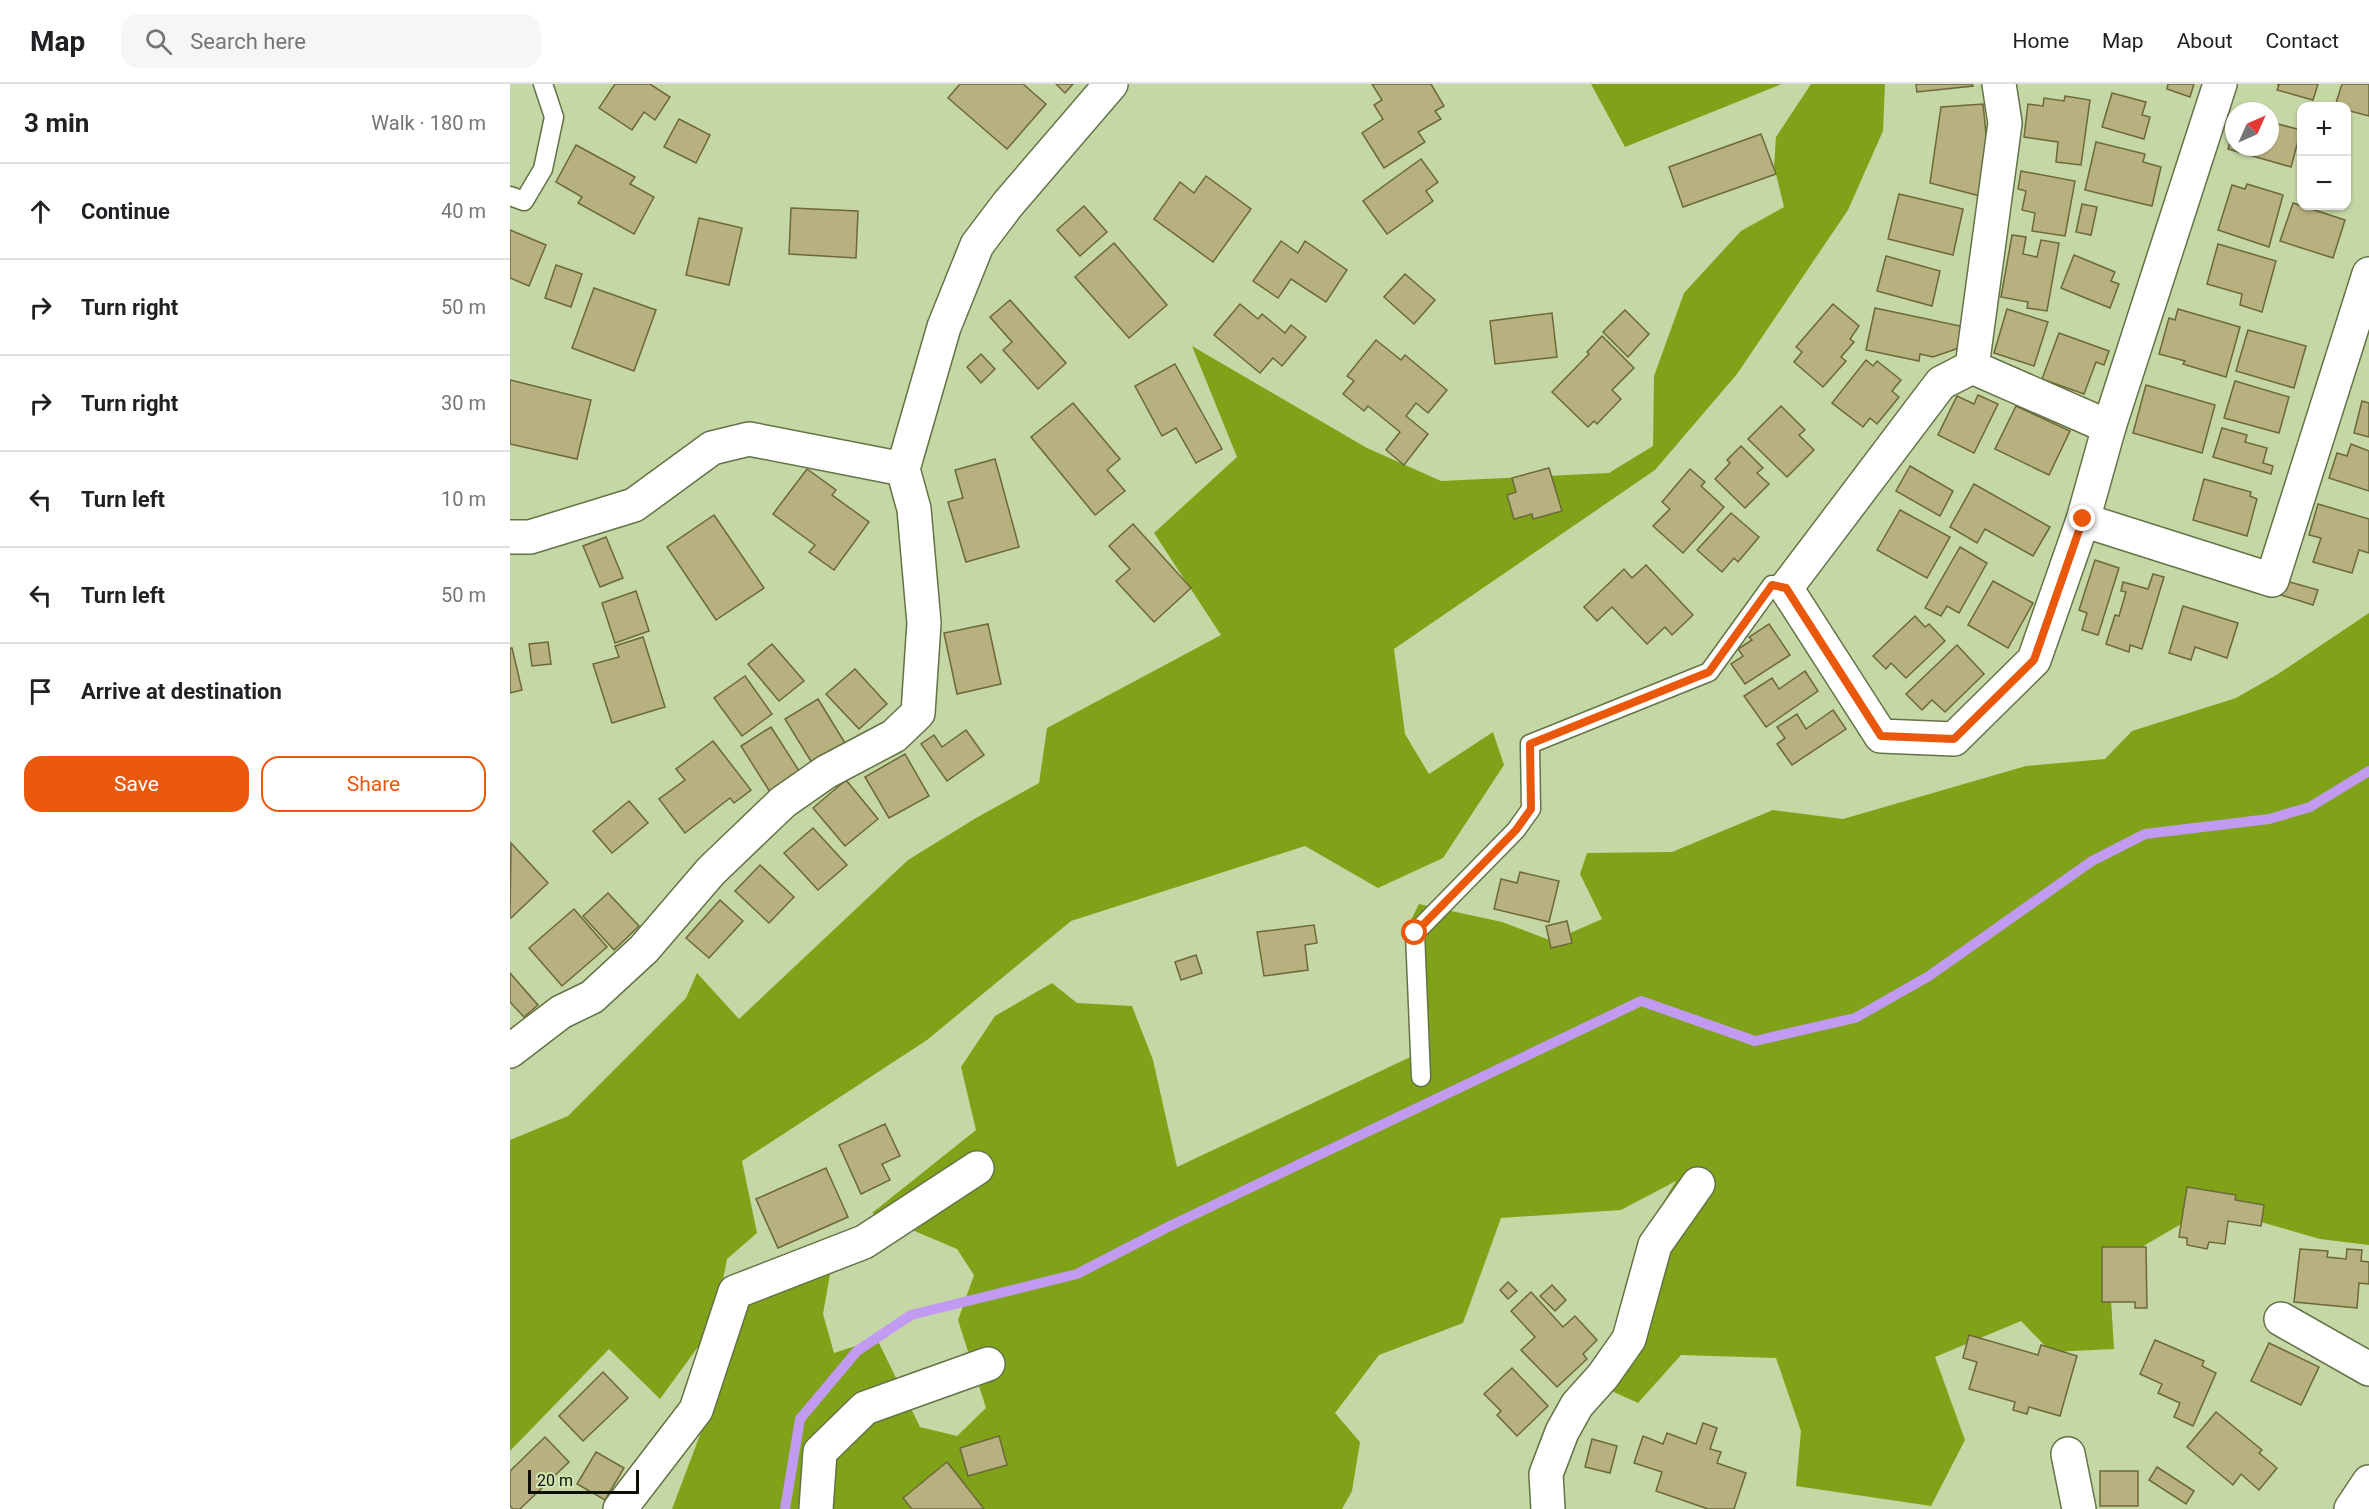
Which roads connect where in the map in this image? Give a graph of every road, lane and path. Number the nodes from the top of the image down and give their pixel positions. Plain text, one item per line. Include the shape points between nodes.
1 (543, 84) edge
2 (1111, 84) edge
3 (1999, 84) edge
4 (2220, 84) edge
5 (510, 196) edge
6 (2369, 274) edge
7 (1972, 367) junction
8 (2109, 426) junction
9 (903, 469) junction
10 (2083, 519) junction
11 (510, 537) edge
12 (1786, 588) junction
13 (510, 1052) edge
14 (1421, 1077) dead end
15 (978, 1168) dead end
16 (1698, 1184) dead end
17 (2281, 1319) dead end
18 (988, 1364) dead end
19 (2369, 1369) edge
20 (2068, 1454) dead end
21 (2369, 1482) edge
22 (620, 1509) edge
23 (816, 1509) edge
24 (1548, 1509) edge
25 (2079, 1509) edge
26 (2351, 1509) edge

1 - 5 lane via 554,117 543,169 524,201
2 - 9 street via 977,245 944,327
3 - 7 street via 2006,123
4 - 8 street
6 - 10 street via 2272,580
7 - 8 street
7 - 12 street via 1941,383
8 - 10 street
9 - 11 street via 749,439 712,448 634,506 530,537
9 - 13 street via 914,509 924,623 918,713 894,736 826,772 783,802 711,871 644,948 592,997 561,1012
10 - 12 street via 2034,660 1954,739 1881,736
12 - 14 lane via 1772,585 1709,672 1530,744 1531,809 1516,830 1415,933
15 - 22 street via 864,1242 735,1292 696,1410
16 - 24 street via 1655,1245 1629,1339 1604,1376 1577,1405 1562,1432 1546,1474
17 - 19 street
18 - 23 street via 865,1408 820,1452
20 - 25 street
21 - 26 street

